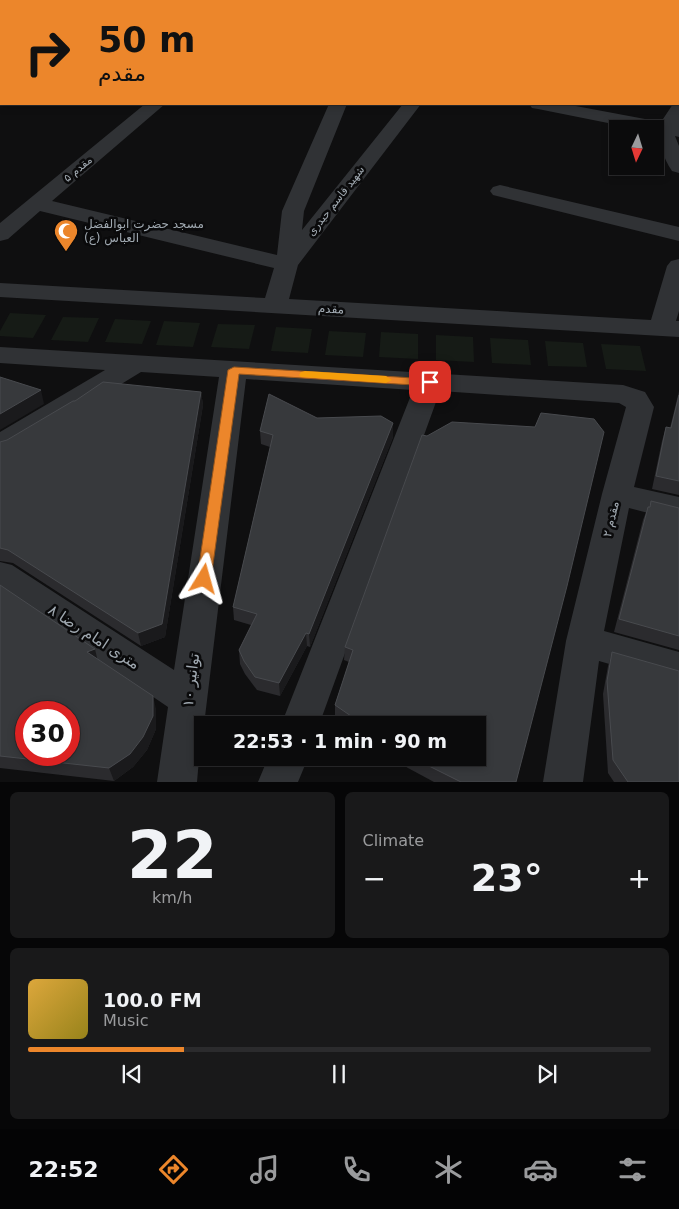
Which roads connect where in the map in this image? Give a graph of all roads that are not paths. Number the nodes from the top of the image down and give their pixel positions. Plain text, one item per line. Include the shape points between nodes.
1 (155, 105) edge
2 (338, 105) edge
3 (411, 105) edge
4 (543, 105) edge
5 (679, 108) edge
6 (672, 130) edge
7 (679, 167) edge
8 (500, 191) dead end
9 (36, 204) junction
10 (0, 234) edge
11 (679, 234) edge
12 (287, 264) junction
13 (679, 266) edge
14 (0, 290) edge
15 (275, 306) junction
16 (671, 328) edge
17 (0, 354) edge
18 (135, 364) junction
19 (234, 370) junction
20 (430, 382) junction
21 (0, 445) edge
22 (617, 494) junction
23 (679, 510) edge
24 (0, 576) edge
25 (584, 641) junction
26 (679, 668) edge
27 (188, 700) junction
28 (303, 716) edge
29 (285, 766) edge
30 (177, 782) edge
31 (278, 782) edge
32 (563, 782) edge

1 - 9 street, مقدم ۵
2 - 12 street via 293,212
3 - 12 street, شهید قاسم حیدری
4 - 6 street
5 - 6 street
6 - 7 street via 666,143
8 - 11 street
9 - 10 street, مقدم ۵
9 - 12 street
12 - 15 street, شهید قاسم حیدری
13 - 16 street
14 - 15 street, مقدم
15 - 16 street, مقدم
17 - 18 street
18 - 19 street
18 - 21 street
19 - 20 street
19 - 27 street, توانیر ۱۰
20 - 22 street, مقدم ۲ via 623,394 635,399 640,407
20 - 28 street
22 - 23 street
22 - 25 street, مقدم ۲
24 - 27 street, ۸ متری امام رضا
25 - 26 street
25 - 32 street, مقدم ۲
27 - 30 street, توانیر ۱۰
29 - 31 street

